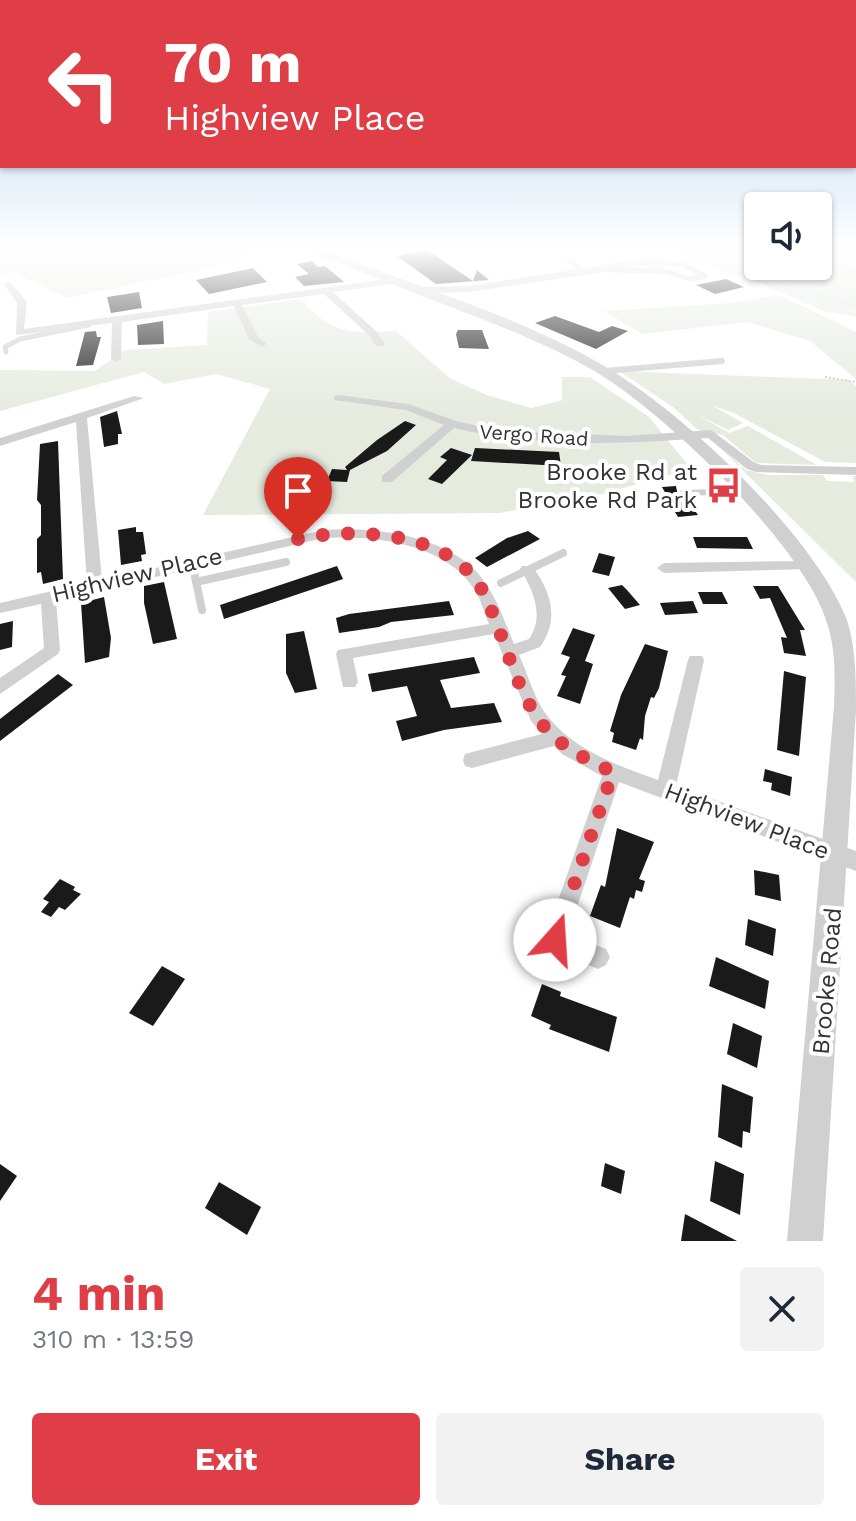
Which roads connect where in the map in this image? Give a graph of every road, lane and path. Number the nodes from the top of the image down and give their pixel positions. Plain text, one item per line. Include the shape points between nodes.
1 (22, 304) edge
2 (231, 304) edge
3 (237, 304) edge
4 (340, 304) edge
5 (448, 304) edge
6 (117, 320) junction
7 (262, 344) dead end
8 (380, 344) dead end
9 (6, 352) dead end
10 (116, 359) dead end
11 (722, 361) dead end
12 (604, 371) junction
13 (825, 377) dead end
14 (856, 382) edge
15 (138, 398) dead end
16 (338, 398) dead end
17 (81, 417) junction
18 (452, 424) junction
19 (688, 435) junction
20 (0, 442) edge
21 (856, 471) edge
22 (387, 479) dead end
23 (741, 491) junction
24 (683, 493) dead end
25 (563, 553) dead end
26 (192, 562) junction
27 (286, 562) dead end
28 (805, 566) junction
29 (664, 568) dead end
30 (527, 569) junction
31 (196, 582) junction
32 (501, 583) dead end
33 (95, 584) junction
34 (48, 596) junction
35 (0, 608) edge
36 (202, 610) dead end
37 (498, 628) junction
38 (508, 651) junction
39 (696, 660) dead end
40 (349, 682) dead end
41 (0, 687) edge
42 (555, 738) junction
43 (472, 760) dead end
44 (613, 772) junction
45 (665, 790) junction
46 (846, 858) edge
47 (598, 957) dead end
48 (805, 1241) edge

1 - 6 street via 19,333
2 - 6 street
3 - 7 street via 254,339
4 - 8 street
5 - 12 street, Brooke Road
6 - 9 lane via 20,339 5,347
6 - 10 street
11 - 12 lane
12 - 19 street, Brooke Road
13 - 14 path
15 - 17 street
16 - 18 street, Vergo Road via 408,407
17 - 20 street
17 - 33 street
18 - 19 street, Vergo Road via 532,438 646,440
18 - 22 street
19 - 21 street via 717,437 761,469
19 - 23 street, Brooke Road
23 - 24 lane
23 - 28 street, Brooke Road
25 - 30 lane
26 - 31 lane
26 - 33 street, Highview Place
26 - 37 street, Highview Place via 324,534 399,538 434,549 467,571 481,587
27 - 31 lane
28 - 29 street
28 - 46 street, Brooke Road via 836,620 845,664
30 - 32 lane
30 - 38 street via 542,592 539,636 533,644
31 - 36 lane
33 - 34 street, Highview Place
34 - 35 street, Highview Place
34 - 41 street via 52,650
37 - 38 street, Highview Place
37 - 40 street via 344,654
38 - 42 street, Highview Place via 536,714
39 - 45 street
42 - 43 street
42 - 44 street, Highview Place
44 - 45 street, Highview Place
44 - 47 street via 555,940
45 - 46 street, Highview Place
46 - 48 street, Brooke Road

